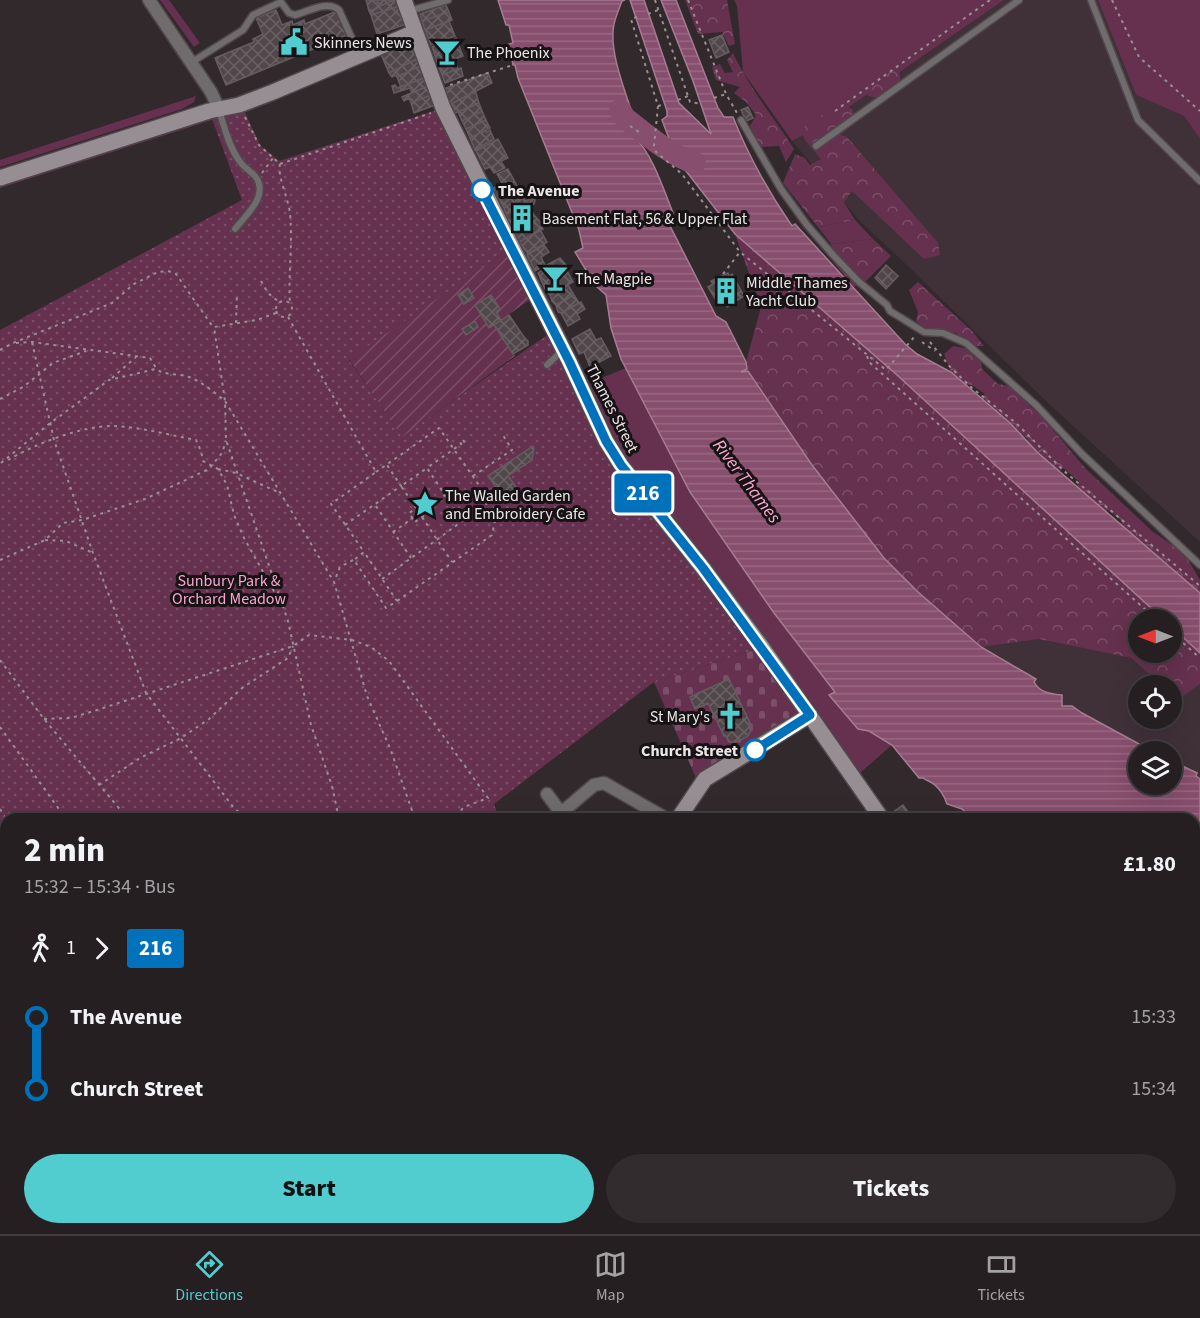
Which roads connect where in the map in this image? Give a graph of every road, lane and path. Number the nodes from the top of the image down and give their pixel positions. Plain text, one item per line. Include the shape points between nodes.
1 (149, 0) edge
2 (448, 0) edge
3 (655, 0) edge
4 (688, 0) edge
5 (990, 0) edge
6 (1019, 0) edge
7 (1091, 0) edge
8 (1112, 0) edge
9 (406, 6) edge
10 (658, 10) junction
11 (648, 14) dead end
12 (637, 18) dead end
13 (415, 32) junction
14 (359, 54) junction
15 (192, 62) junction
16 (513, 65) dead end
17 (435, 89) junction
18 (726, 94) junction
19 (688, 96) junction
20 (714, 98) dead end
21 (678, 100) dead end
22 (665, 104) dead end
23 (702, 104) dead end
24 (238, 105) junction
25 (658, 106) junction
26 (443, 108) junction
27 (219, 109) junction
28 (835, 111) dead end
29 (1200, 111) edge
30 (741, 120) joint
31 (630, 126) dead end
32 (639, 132) dead end
33 (816, 146) dead end
34 (274, 158) junction
35 (280, 164) junction
36 (0, 178) edge
37 (257, 180) junction
38 (1200, 181) edge
39 (235, 229) dead end
40 (740, 252) junction
41 (723, 274) dead end
42 (261, 281) dead end
43 (237, 293) dead end
44 (279, 302) junction
45 (290, 304) junction
46 (276, 313) junction
47 (288, 317) junction
48 (236, 323) junction
49 (214, 327) junction
50 (924, 332) junction
51 (915, 336) dead end
52 (32, 342) junction
53 (13, 343) junction
54 (927, 346) dead end
55 (0, 350) edge
56 (89, 350) junction
57 (563, 350) junction
58 (937, 352) junction
59 (867, 356) junction
60 (136, 357) junction
61 (547, 365) dead end
62 (156, 369) junction
63 (39, 372) junction
64 (110, 380) junction
65 (0, 399) edge
66 (225, 401) junction
67 (49, 424) junction
68 (503, 435) dead end
69 (54, 440) junction
70 (226, 440) junction
71 (461, 444) dead end
72 (454, 449) junction
73 (1, 464) edge
74 (387, 465) junction
75 (213, 466) junction
76 (427, 468) junction
77 (218, 469) junction
78 (376, 472) junction
79 (236, 473) junction
80 (473, 476) junction
81 (401, 486) junction
82 (281, 494) junction
83 (445, 495) junction
84 (490, 501) junction
85 (375, 505) junction
86 (416, 508) junction
87 (425, 509) junction
88 (422, 517) junction
89 (413, 518) junction
90 (82, 520) junction
91 (462, 521) junction
92 (345, 525) junction
93 (393, 532) junction
94 (45, 540) junction
95 (437, 540) junction
96 (364, 552) junction
97 (93, 553) junction
98 (411, 558) junction
99 (0, 560) edge
100 (354, 560) junction
101 (452, 562) junction
102 (1200, 565) edge
103 (382, 579) junction
104 (334, 582) junction
105 (1200, 586) edge
106 (397, 601) junction
107 (284, 608) junction
108 (1145, 609) edge
109 (352, 640) junction
110 (1182, 642) edge
111 (293, 646) junction
112 (1200, 658) edge
113 (0, 660) edge
114 (146, 693) junction
115 (810, 715) junction
116 (44, 719) junction
117 (0, 727) edge
118 (181, 738) junction
119 (99, 785) junction
120 (547, 794) dead end
121 (62, 813) edge
122 (123, 813) edge
123 (240, 813) edge
124 (338, 813) edge
125 (413, 813) edge
126 (458, 813) edge
127 (561, 813) edge
128 (566, 813) edge
129 (656, 813) edge
130 (682, 813) edge
131 (878, 813) edge

1 - 15 street
2 - 9 lane
3 - 10 path
4 - 18 path
5 - 28 path
6 - 33 lane
7 - 38 lane via 1138,120
8 - 29 path via 1139,57
9 - 13 street, Thames Street
10 - 11 path
10 - 19 path
12 - 25 path via 631,19
13 - 14 street
13 - 17 street, Thames Street
14 - 15 lane via 334,5 295,15 281,2 253,15 243,30
14 - 24 street
15 - 27 street
16 - 17 path
17 - 26 street, Thames Street
18 - 20 path
18 - 30 path
19 - 21 path
19 - 23 path via 690,102
22 - 25 path
24 - 27 street
24 - 34 path via 259,145
25 - 40 path via 656,152 682,174
26 - 35 path
26 - 57 street, Thames Street
27 - 36 street
27 - 37 lane via 238,159
30 - 50 lane via 781,189 834,256 890,311
31 - 32 path
34 - 35 path
34 - 37 path
35 - 45 path via 290,216
37 - 39 lane via 259,197
40 - 41 path
40 - 59 path
42 - 44 path
43 - 48 path
44 - 45 path
44 - 46 path
45 - 47 path
46 - 47 path
46 - 48 path
47 - 78 path
48 - 49 path
49 - 53 path via 176,274 168,271 146,277 112,303
49 - 66 path
50 - 58 path
50 - 102 lane via 943,333 966,343 1036,405
51 - 59 path via 886,370
52 - 53 path
52 - 56 path
52 - 63 path
53 - 55 path
54 - 58 path
56 - 60 path
56 - 63 path
57 - 61 lane
57 - 115 street, Thames Street via 621,465 703,568
58 - 105 path via 1064,471
59 - 108 path via 869,362
60 - 62 path via 150,358
60 - 64 path
62 - 64 path
62 - 66 path via 188,377
63 - 65 path via 23,387
63 - 67 path
64 - 67 path
66 - 70 path
66 - 82 path
67 - 69 path
67 - 73 path
68 - 80 path via 512,450
69 - 73 path
69 - 75 path via 112,426 154,432 195,440 203,461
69 - 90 path
70 - 75 path
70 - 79 path
71 - 72 path
72 - 74 path via 439,428
72 - 76 path
72 - 80 path
74 - 78 path
74 - 81 path
75 - 77 path
75 - 90 path via 145,499
76 - 81 path
76 - 83 path
77 - 79 path
77 - 107 path via 244,538
78 - 92 path via 331,504
79 - 82 path
79 - 107 path
80 - 84 path
81 - 85 path
81 - 86 path
82 - 104 path
83 - 87 path
83 - 91 path
84 - 91 path
84 - 101 path via 496,511 492,535
85 - 92 path
85 - 93 path
86 - 87 path via 422,505
86 - 89 path via 410,513
87 - 88 path via 428,513
88 - 89 path via 415,522
88 - 95 path
89 - 93 path
90 - 94 path via 63,523
90 - 97 path
91 - 95 path
92 - 96 path
93 - 98 path
94 - 97 path via 66,541
94 - 99 path
95 - 98 path
95 - 101 path
96 - 100 path
96 - 103 path
97 - 114 path
98 - 103 path
100 - 104 path via 340,567
100 - 106 path via 386,608
101 - 106 path
103 - 106 path
104 - 109 path
107 - 111 path
109 - 111 path via 309,634
109 - 125 path via 367,696
109 - 126 path via 371,647 389,661 488,798
110 - 112 path
111 - 114 path
111 - 118 path via 288,658 242,688 209,719
111 - 124 path via 310,725
113 - 116 path
114 - 116 path via 71,718
114 - 118 path
115 - 130 street via 705,779
115 - 131 street, Thames Street
116 - 119 path
117 - 121 path
118 - 119 path
118 - 123 path
119 - 122 path
120 - 127 street
128 - 129 street via 594,785 604,783

